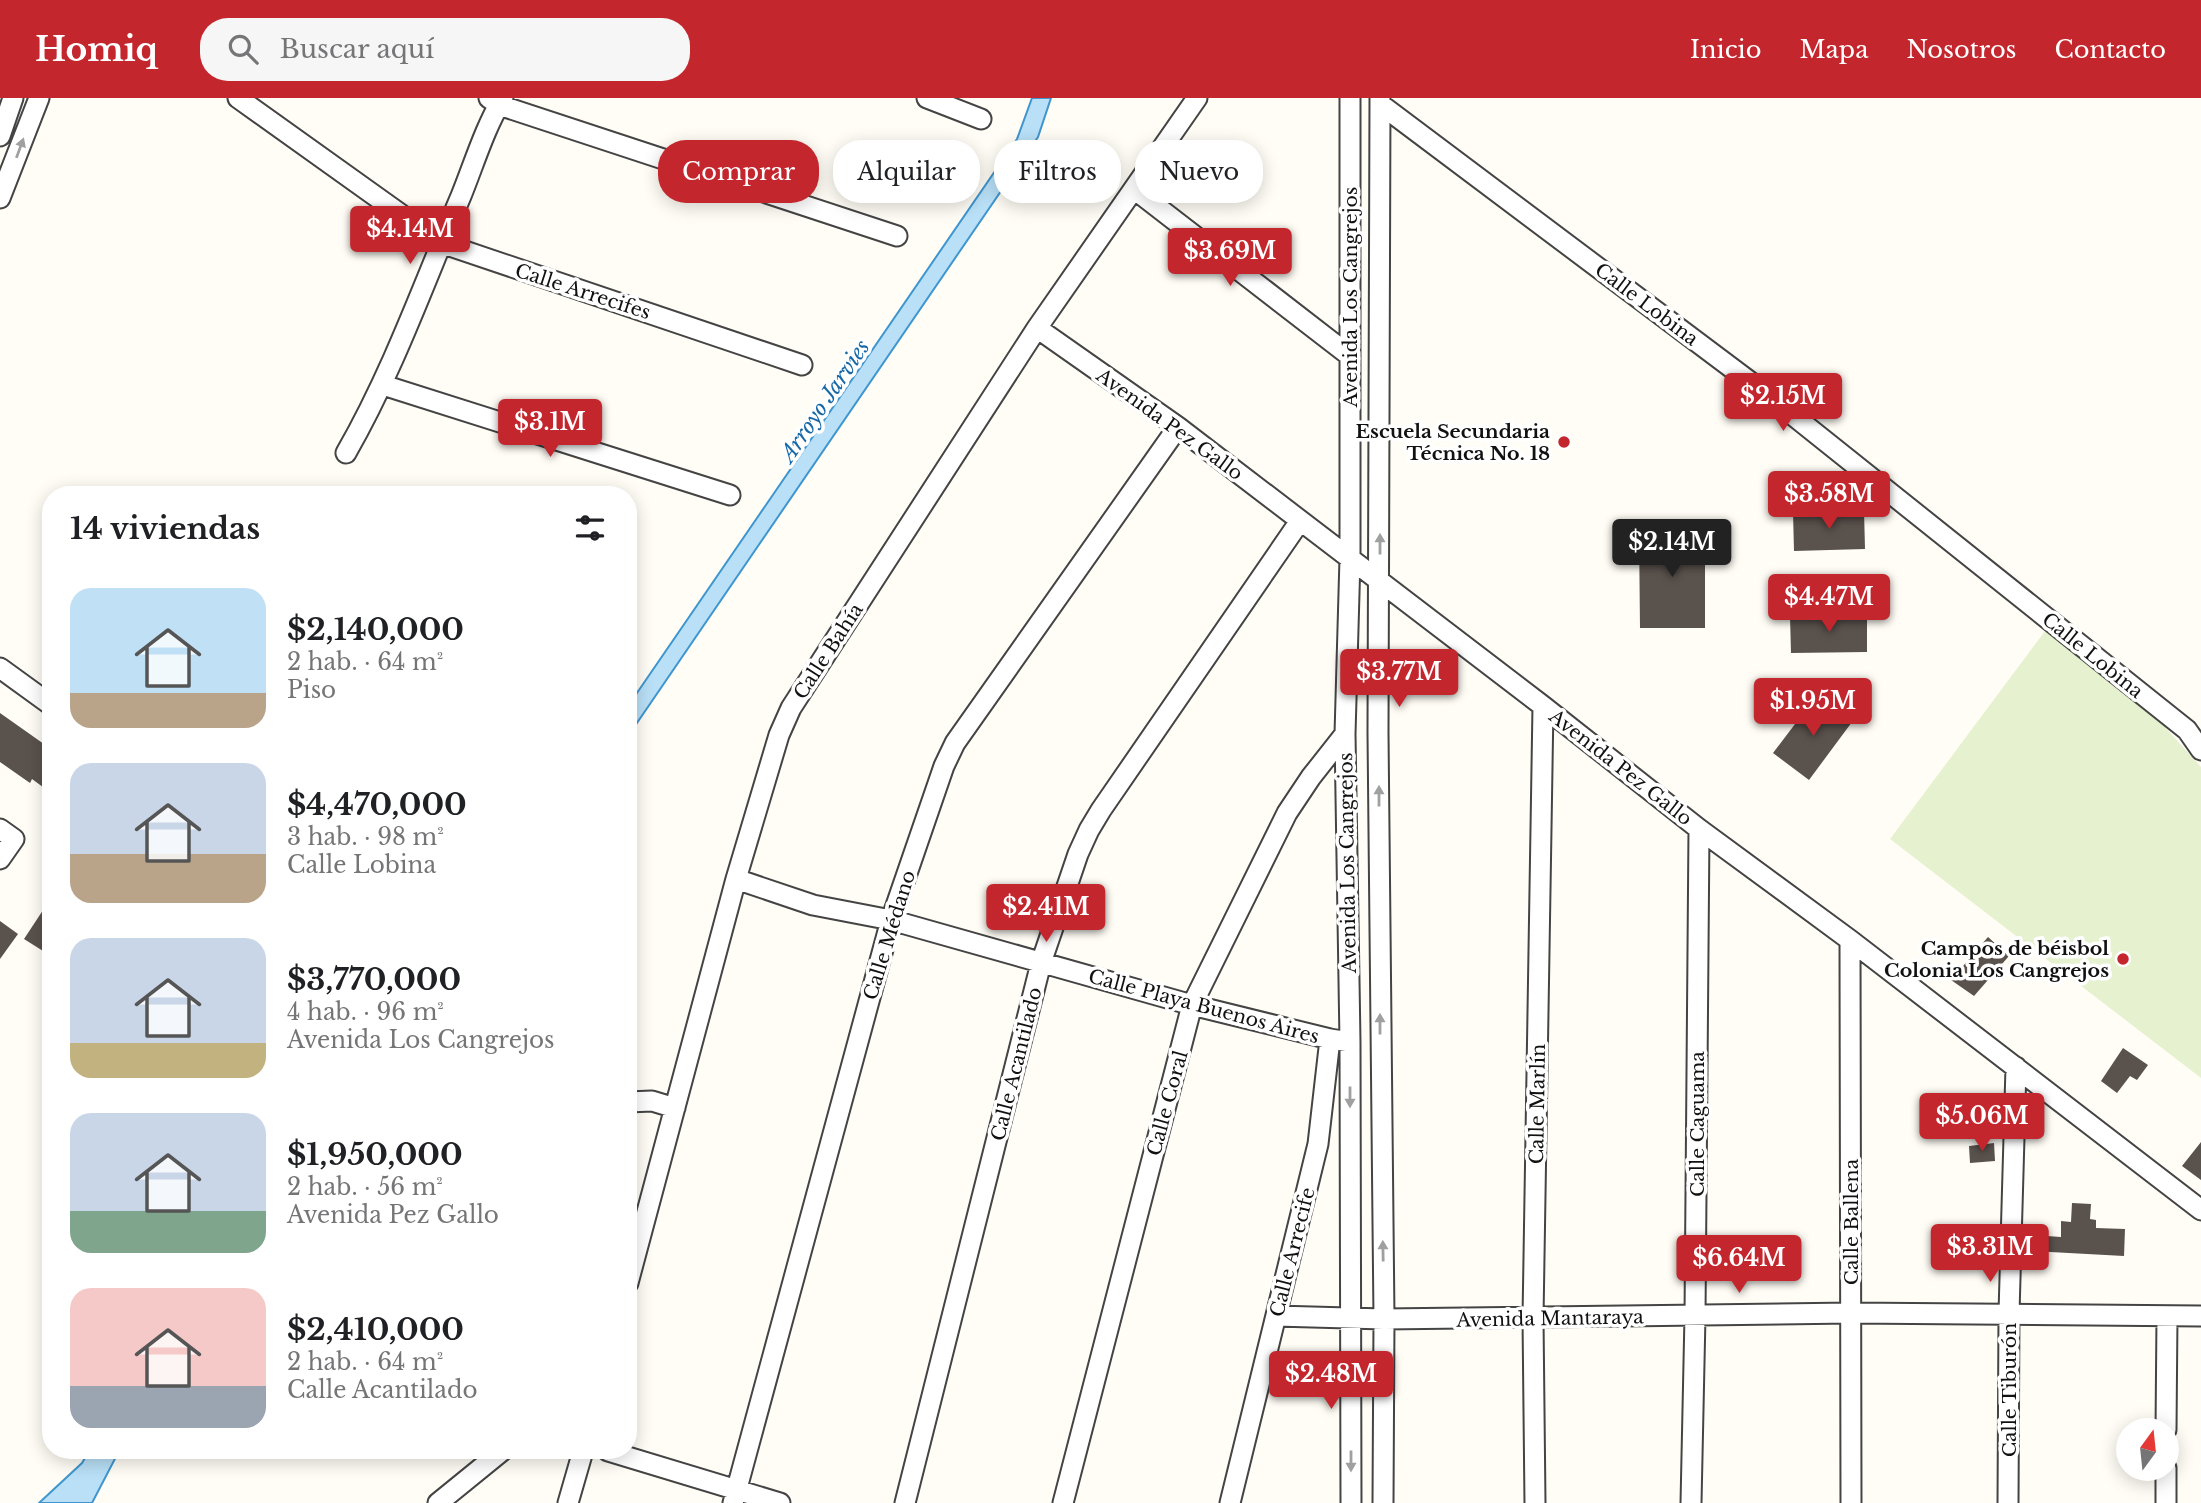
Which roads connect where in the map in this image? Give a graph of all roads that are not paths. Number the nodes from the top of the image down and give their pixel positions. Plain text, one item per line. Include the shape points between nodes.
1 (13, 98) edge
2 (39, 98) edge
3 (239, 98) edge
4 (928, 98) edge
5 (1197, 98) edge
6 (1350, 98) edge
7 (497, 100) edge
8 (1380, 101) edge
9 (981, 119) dead end
10 (0, 136) edge
11 (1134, 189) junction
12 (0, 198) edge
13 (897, 236) dead end
14 (441, 243) junction
15 (1037, 328) junction
16 (1350, 356) junction
17 (802, 365) dead end
18 (383, 385) junction
19 (1178, 427) junction
20 (346, 453) dead end
21 (730, 495) dead end
22 (1300, 521) junction
23 (1350, 558) junction
24 (1380, 581) junction
25 (0, 668) edge
26 (42, 698) edge
27 (1543, 706) junction
28 (1345, 734) junction
29 (2201, 750) edge
30 (0, 829) edge
31 (1699, 829) junction
32 (0, 859) edge
33 (736, 879) junction
34 (891, 920) junction
35 (1850, 940) junction
36 (1041, 963) junction
37 (1192, 1005) junction
38 (1340, 1040) junction
39 (2015, 1067) junction
40 (637, 1102) edge
41 (675, 1108) junction
42 (2201, 1210) edge
43 (637, 1249) edge
44 (1852, 1313) junction
45 (2010, 1313) junction
46 (1276, 1316) junction
47 (1695, 1316) junction
48 (2167, 1316) junction
49 (2201, 1316) edge
50 (1534, 1318) junction
51 (1351, 1319) junction
52 (1384, 1320) junction
53 (2166, 1418) edge
54 (492, 1459) edge
55 (581, 1459) edge
56 (630, 1459) edge
57 (2166, 1481) edge
58 (735, 1497) edge
59 (438, 1503) edge
60 (568, 1503) edge
61 (780, 1503) edge
62 (905, 1503) edge
63 (1063, 1503) edge
64 (1230, 1503) edge
65 (1350, 1503) edge
66 (1383, 1503) edge
67 (1535, 1503) edge
68 (1691, 1503) edge
69 (1851, 1503) edge
70 (2008, 1503) edge
71 (2166, 1503) edge

1 - 10 street
12 -> 2 street
3 - 14 street, Calle Arrecifes
4 - 9 street
5 - 11 street, Calle Bahía
6 - 16 street, Avenida Los Cangrejos
7 - 13 street
7 - 14 street
24 -> 8 street, Avenida Los Cangrejos
8 - 29 street, Calle Lobina via 1765,393 2187,730
11 - 15 street, Calle Bahía
11 - 16 street
14 - 17 street, Calle Arrecifes
14 - 18 street
15 - 19 street, Avenida Pez Gallo
15 - 33 street, Calle Bahía via 791,708
16 - 23 street, Avenida Los Cangrejos
18 - 20 street
18 - 21 street
19 - 22 street, Avenida Pez Gallo
19 - 34 street, Calle Médano via 954,743
22 - 23 street, Avenida Pez Gallo
22 - 36 street, Calle Acantilado via 1088,830
23 - 24 street, Avenida Pez Gallo
23 - 28 street, Avenida Los Cangrejos
24 - 27 street, Avenida Pez Gallo
52 -> 24 street, Avenida Los Cangrejos
25 - 26 street
27 - 31 street, Avenida Pez Gallo
27 - 50 street, Calle Marlín
28 - 37 street, Calle Coral via 1287,813
28 - 38 street, Avenida Los Cangrejos
30 - 32 street via 14,839
31 - 35 street, Avenida Pez Gallo
31 - 47 street, Calle Caguama
33 - 34 street, Calle Playa Buenos Aires via 813,905
33 - 41 street, Calle Bahía
34 - 36 street, Calle Playa Buenos Aires
34 - 58 street, Calle Médano
35 - 39 street, Avenida Pez Gallo
35 - 44 street, Calle Ballena
36 - 37 street, Calle Playa Buenos Aires
36 - 62 street, Calle Acantilado
37 - 38 street, Calle Playa Buenos Aires
37 - 63 street, Calle Coral
38 - 46 street, Calle Arrecife
38 -> 51 street, Avenida Los Cangrejos
39 - 42 street, Avenida Pez Gallo
39 - 45 street, Calle Tiburón
40 - 41 street
41 - 43 street, Calle Bahía
44 - 45 street, Avenida Mantaraya
44 - 47 street, Avenida Mantaraya
44 - 69 street, Calle Ballena
45 - 48 street, Avenida Mantaraya
45 - 70 street, Calle Tiburón
46 - 51 street, Avenida Mantaraya
46 - 64 street, Calle Arrecife
47 - 50 street, Avenida Mantaraya
47 - 68 street, Calle Caguama
48 - 49 street, Avenida Mantaraya
48 - 53 street
50 - 52 street, Avenida Mantaraya
50 - 67 street, Calle Marlín
51 - 52 street, Avenida Mantaraya
51 -> 65 street, Avenida Los Cangrejos
52 - 66 street, Avenida Los Cangrejos
54 - 59 street
55 - 60 street
56 - 58 street
57 - 71 street
58 - 61 street

